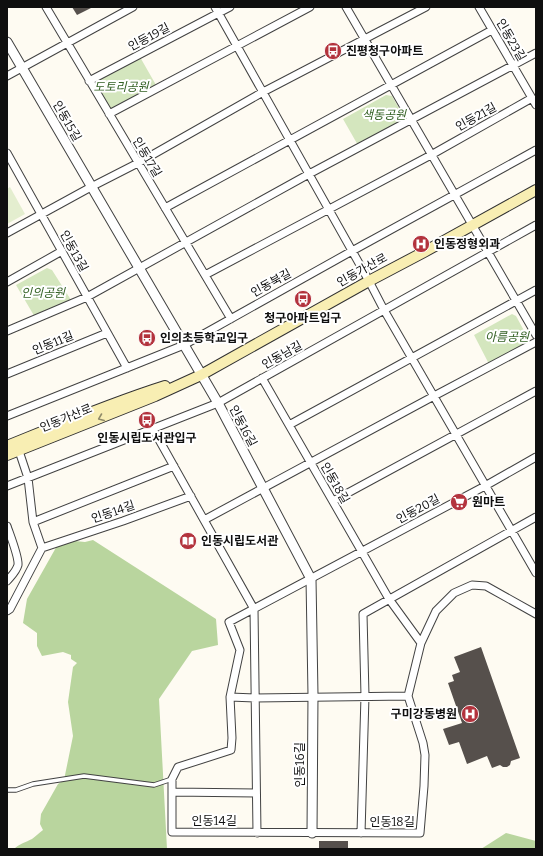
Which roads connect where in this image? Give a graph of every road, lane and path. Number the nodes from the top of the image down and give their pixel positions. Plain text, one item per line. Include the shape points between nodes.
1 (46, 7) edge
2 (133, 7) edge
3 (230, 7) edge
4 (310, 7) edge
5 (346, 7) edge
6 (426, 7) edge
7 (478, 7) edge
8 (217, 10) edge
9 (492, 30) junction
10 (365, 40) junction
11 (7, 42) edge
12 (67, 43) junction
13 (237, 46) junction
14 (536, 53) edge
15 (512, 65) junction
16 (22, 68) junction
17 (7, 76) edge
18 (89, 81) junction
19 (391, 85) junction
20 (263, 92) junction
21 (532, 98) junction
22 (536, 105) edge
23 (109, 114) junction
24 (411, 120) junction
25 (290, 140) junction
26 (536, 150) edge
27 (7, 153) edge
28 (431, 155) junction
29 (138, 163) junction
30 (309, 174) junction
31 (92, 187) junction
32 (536, 190) edge
33 (455, 195) junction
34 (165, 208) junction
35 (329, 209) junction
36 (41, 214) junction
37 (472, 225) junction
38 (536, 225) edge
39 (7, 233) edge
40 (185, 242) junction
41 (62, 251) junction
42 (352, 251) junction
43 (488, 252) junction
44 (139, 269) junction
45 (205, 275) junction
46 (369, 281) junction
47 (7, 282) edge
48 (536, 290) edge
49 (87, 297) junction
50 (516, 301) junction
51 (384, 310) junction
52 (231, 319) junction
53 (7, 331) edge
54 (107, 333) junction
55 (536, 335) edge
56 (536, 342) edge
57 (184, 345) junction
58 (411, 358) junction
59 (127, 368) junction
60 (7, 374) edge
61 (201, 375) junction
62 (262, 378) junction
63 (536, 391) edge
64 (434, 396) junction
65 (218, 403) junction
66 (7, 416) edge
67 (289, 425) junction
68 (153, 429) junction
69 (456, 434) junction
70 (7, 447) edge
71 (19, 451) junction
72 (536, 457) edge
73 (310, 463) junction
74 (174, 466) junction
75 (28, 478) junction
76 (7, 486) edge
77 (485, 486) junction
78 (263, 488) junction
79 (191, 496) junction
80 (333, 501) junction
81 (536, 517) edge
82 (204, 520) junction
83 (34, 522) junction
84 (7, 526) edge
85 (511, 530) junction
86 (42, 548) junction
87 (362, 552) junction
88 (536, 573) edge
89 (311, 579) junction
90 (7, 581) edge
91 (389, 599) junction
92 (254, 609) junction
93 (7, 611) edge
94 (536, 614) edge
95 (422, 643) junction
96 (365, 696) junction
97 (408, 696) junction
98 (230, 697) junction
99 (312, 697) junction
100 (255, 698) junction
101 (172, 779) junction
102 (7, 790) edge
103 (172, 792) junction
104 (256, 792) junction
105 (257, 832) junction
106 (312, 833) junction
107 (361, 833) junction

1 - 12 street, 인동17길
2 - 12 street
3 - 8 street
4 - 13 street
5 - 10 street
6 - 10 street
7 - 9 street, 인동23길
8 - 13 street
8 - 18 street, 인동19길
9 - 15 street, 인동23길
9 - 19 street
10 - 19 street
10 - 20 street
11 - 16 street, 인동15길
12 - 16 street
12 - 18 street, 인동17길
13 - 20 street
13 - 23 street
14 - 15 street
15 - 21 street, 인동23길
15 - 24 street
16 - 17 street
16 - 31 street, 인동15길
18 - 23 street, 인동17길
19 - 24 street
19 - 25 street
20 - 25 street
20 - 29 street
21 - 22 street, 인동23길
21 - 28 street, 인동21길
23 - 29 street, 인동17길
24 - 28 street
24 - 30 street
25 - 30 street
25 - 34 street
26 - 33 street, 인동북길
27 - 36 street, 인동13길
28 - 33 street
28 - 35 street
29 - 31 street
29 - 34 street, 인동17길
30 - 35 street
30 - 40 street
31 - 36 street
31 - 44 street, 인동15길
32 - 37 main road, 인동가산로
33 - 37 street
33 - 42 street, 인동북길
34 - 40 street, 인동17길
35 - 42 street
35 - 45 street
36 - 39 street
36 - 41 street, 인동13길
37 - 43 street
37 - 46 main road, 인동가산로
38 - 43 street, 인동남길
40 - 44 street
40 - 45 street, 인동17길
41 - 47 street
41 - 49 street, 인동13길
42 - 46 street
42 - 52 street, 인동북길
43 - 50 street
43 - 51 street, 인동남길
44 - 49 street
44 - 57 street, 인동15길
45 - 52 street, 인동17길
46 - 51 street
46 - 61 main road, 인동가산로
48 - 50 street
49 - 53 street
49 - 54 street, 인동13길
50 - 55 street
50 - 58 street
51 - 58 street
51 - 62 street, 인동남길
52 - 57 street, 인동북길
54 - 59 street, 인동13길
54 - 60 street, 인동11길
56 - 64 street
57 - 59 street, 인동북길
57 - 61 street, 인동15길
58 - 64 street
58 - 67 street
59 - 66 street, 인동북길
61 - 65 street, 인동16길
61 - 70 main road, 인동가산로 via 149,391
61 -> 71 main road, 인동가산로 via 156,396
62 - 65 street, 인동남길
62 - 67 street, 인동18길
63 - 69 street
64 - 69 street
64 - 73 street
65 - 68 street, 인동남길
65 - 78 street, 인동16길
67 - 73 street, 인동18길
68 - 74 street
68 - 75 street, 인동남길
69 - 77 street
69 - 80 street
70 - 71 main road, 인동가산로
71 - 75 street
72 - 77 street, 인동20길
73 - 78 street
73 - 80 street, 인동18길
74 - 79 street
74 - 83 street, 인동14길
75 - 76 street, 인동남길
75 - 83 street
77 - 85 street
77 - 87 street, 인동20길
78 - 82 street
78 - 89 street, 인동16길
79 - 82 street
79 - 86 street, 인동14길
80 - 87 street, 인동18길
81 - 85 street
82 - 92 street
83 - 86 street
84 - 90 street via 18,564 16,571
85 - 88 street
85 - 91 street
86 - 93 street
87 - 89 street
87 - 91 street, 인동18길
89 - 92 street
89 - 99 street, 인동16길
91 - 95 street, 인동18길
91 - 96 street, 인동18길 via 363,614
92 - 98 street via 229,622 240,650
92 - 100 street
94 - 95 street via 486,586 472,585 454,593 436,611
95 - 97 street
96 - 97 street
96 - 99 street
96 - 107 street, 인동18길
97 - 107 street, 인동18길 via 425,755 420,833
98 - 100 street
98 - 101 street via 231,750 178,767
99 - 100 street
99 - 106 street, 인동16길
100 - 104 street
101 - 102 lane via 154,785 84,776
101 - 103 street, 인동14길
103 - 104 street
103 - 105 street, 인동14길 via 172,832
104 - 105 street
105 - 106 street
106 - 107 street

